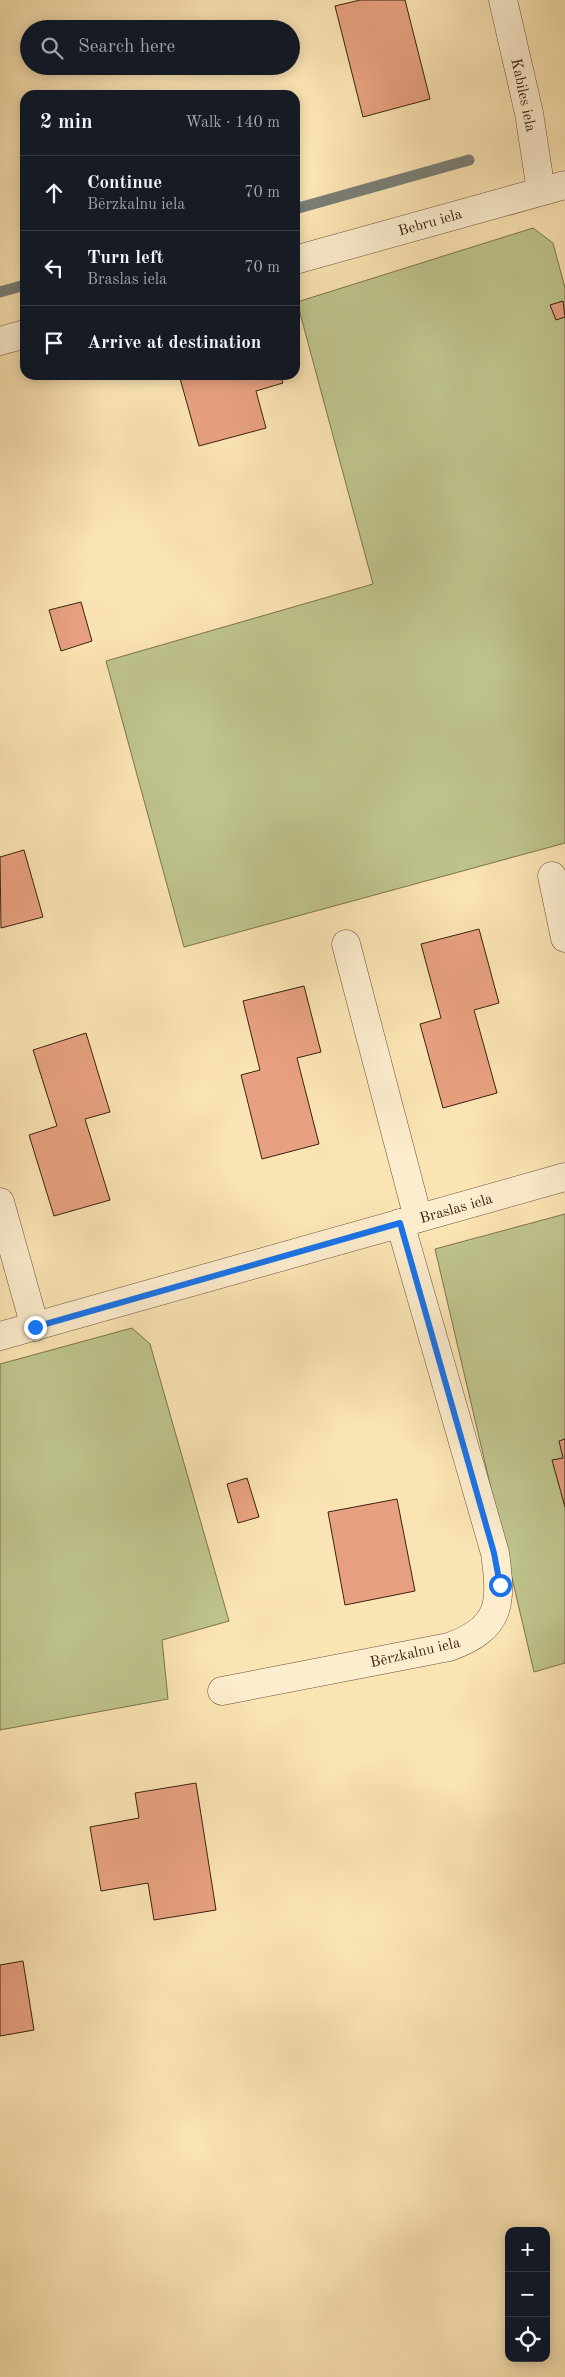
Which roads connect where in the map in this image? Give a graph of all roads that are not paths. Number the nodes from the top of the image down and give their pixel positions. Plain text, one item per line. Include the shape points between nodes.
1 (503, 0) edge
2 (553, 188) edge
3 (300, 259) edge
4 (20, 335) edge
5 (0, 341) edge
6 (552, 876) dead end
7 (565, 938) edge
8 (346, 944) dead end
9 (565, 1177) edge
10 (0, 1202) edge
11 (409, 1221) junction
12 (35, 1327) junction
13 (0, 1336) edge
14 (222, 1691) dead end

1 - 2 street, Kabiles iela via 529,113
2 - 3 street, Bebru iela
4 - 5 street
6 - 7 street
8 - 11 street, Bērzkalnu iela
9 - 11 street, Braslas iela
10 - 12 street
11 - 12 street, Braslas iela
11 - 14 street, Bērzkalnu iela via 494,1553 500,1585 495,1610 479,1633 449,1648
12 - 13 street, Braslas iela

